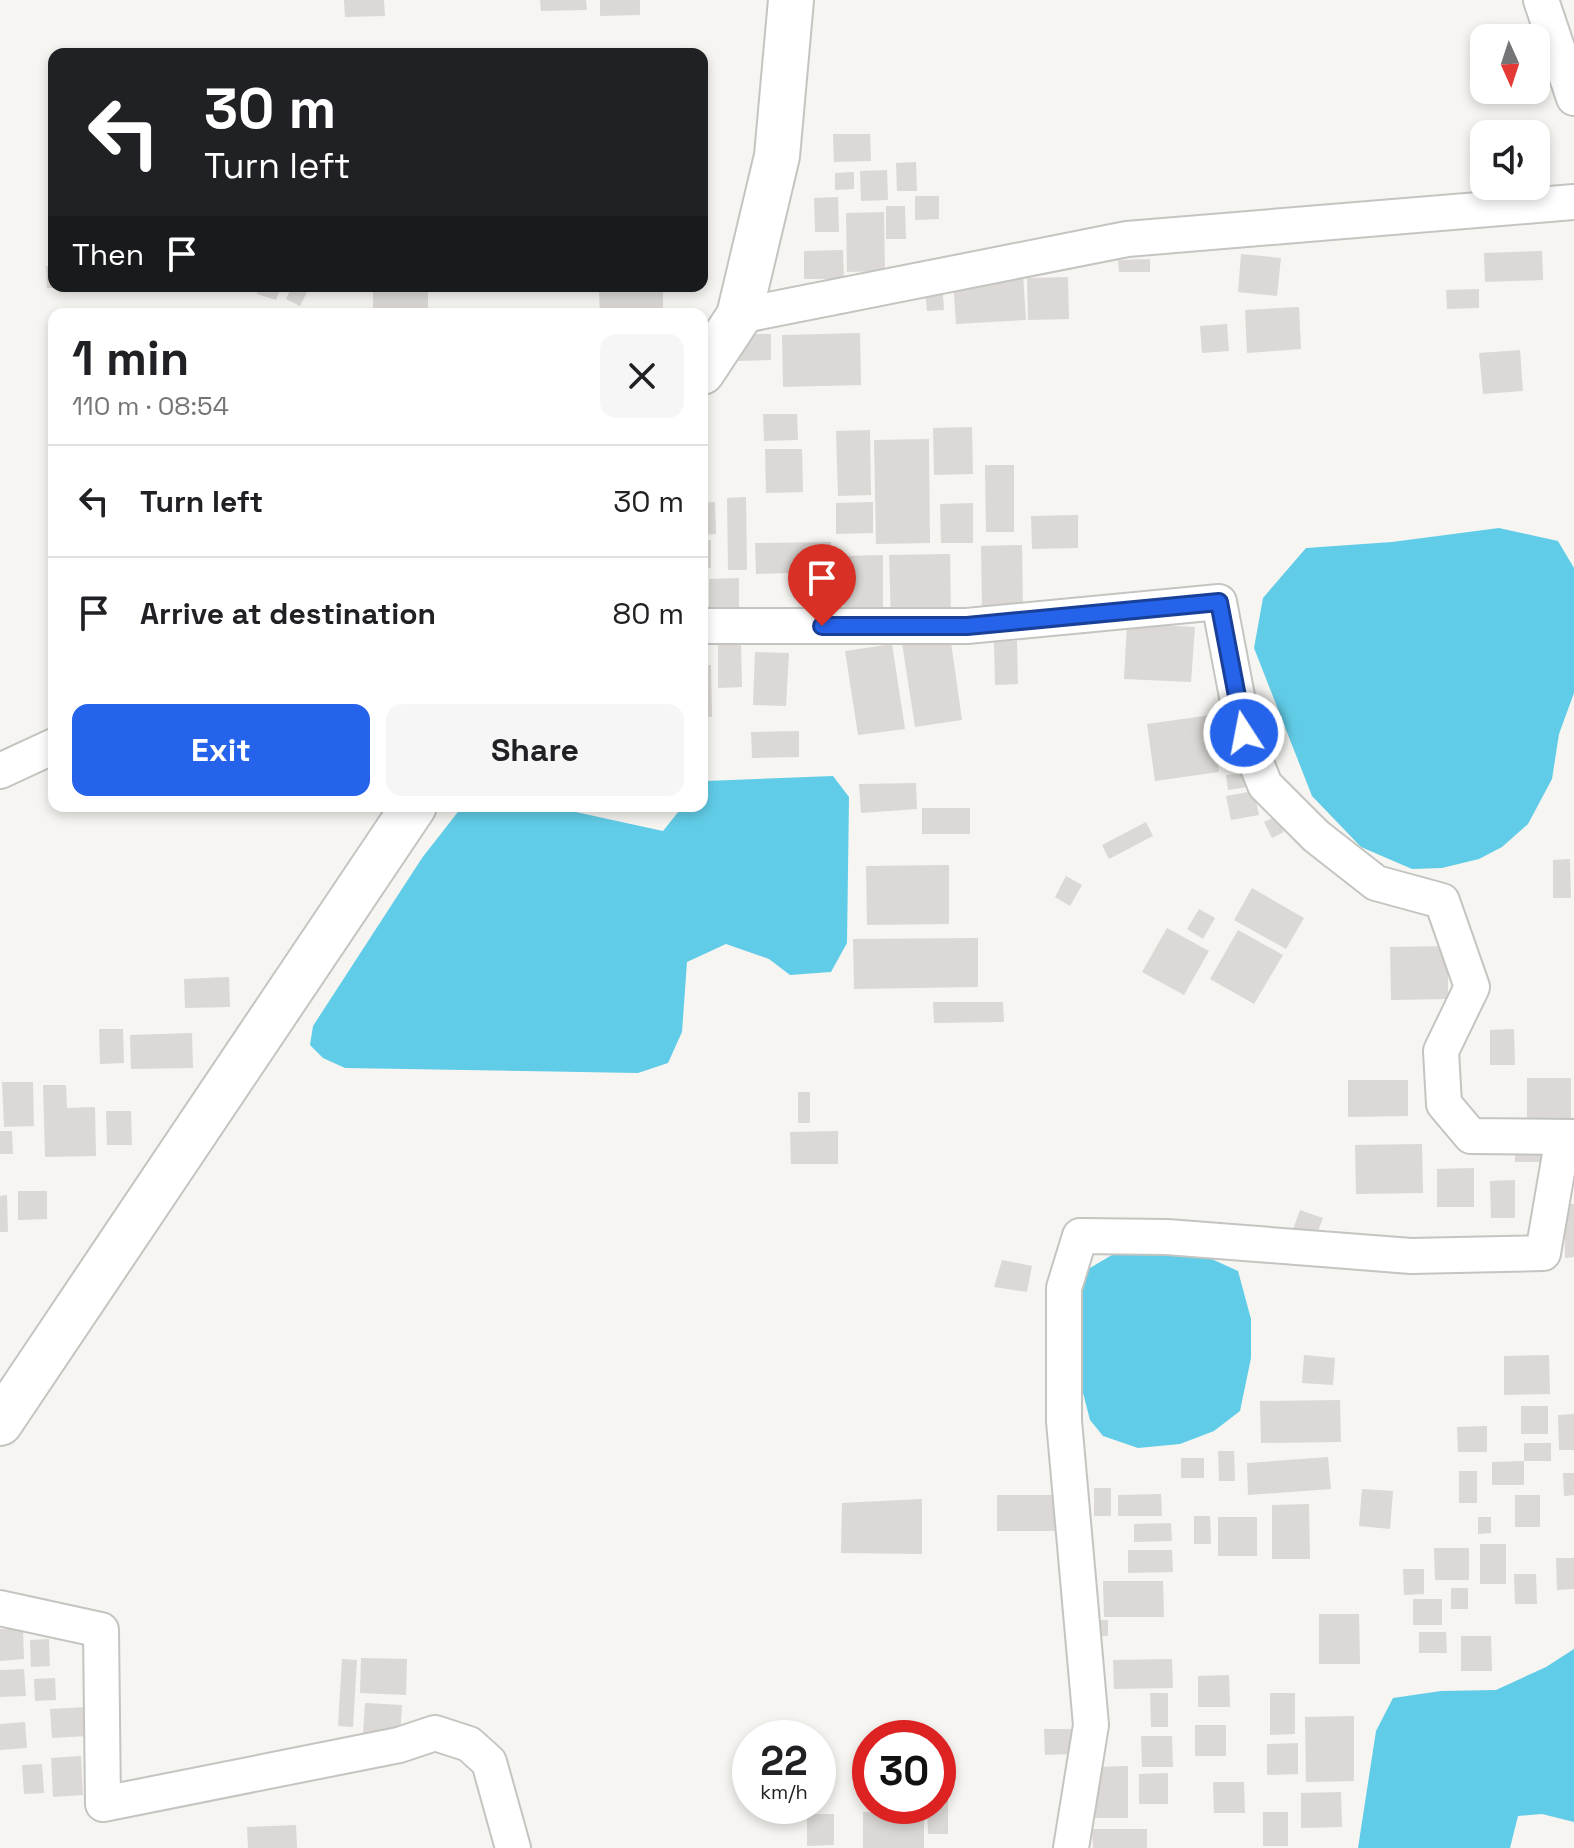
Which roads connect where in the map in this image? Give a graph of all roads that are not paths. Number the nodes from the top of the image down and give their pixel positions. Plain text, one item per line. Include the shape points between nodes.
1 (791, 0) edge
2 (1541, 0) edge
3 (1574, 98) edge
4 (1574, 202) edge
5 (739, 316) junction
6 (708, 363) edge
7 (708, 626) edge
8 (48, 749) edge
9 (0, 771) edge
10 (410, 812) edge
11 (1568, 1137) edge
12 (0, 1423) edge
13 (0, 1608) edge
14 (513, 1848) edge
15 (1071, 1848) edge

1 - 5 main road via 777,156
2 - 3 street
4 - 5 street via 1127,239
5 - 6 main road
7 - 11 street via 967,626 1219,602 1244,733 1265,785 1316,836 1376,883 1442,901 1472,987 1441,1051 1444,1104 1471,1136
8 - 9 street
10 - 12 main road
11 - 15 street via 1543,1253 1411,1256 1167,1237 1080,1236 1064,1288 1064,1421 1091,1725
13 - 14 street via 101,1630 103,1804 399,1745 435,1733 469,1744 489,1762

